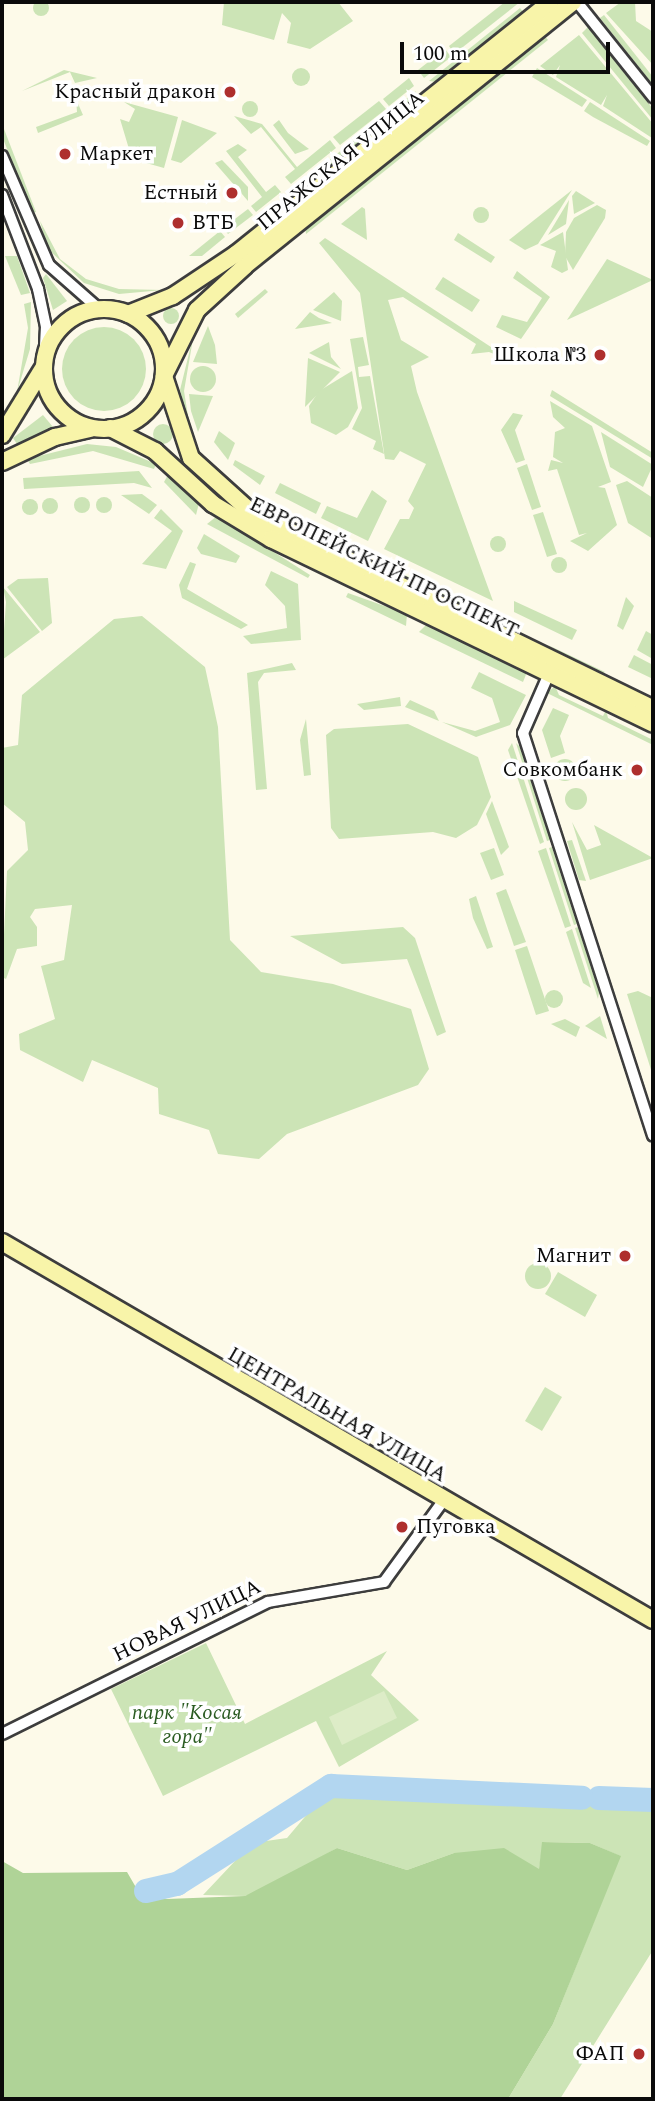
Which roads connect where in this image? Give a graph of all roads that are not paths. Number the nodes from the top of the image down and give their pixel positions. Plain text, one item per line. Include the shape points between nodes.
1 (551, 2) edge
2 (575, 2) edge
3 (653, 97) edge
4 (2, 156) edge
5 (2, 195) edge
6 (99, 309) junction
7 (128, 314) junction
8 (44, 366) junction
9 (164, 376) junction
10 (103, 428) junction
11 (2, 435) edge
12 (2, 462) edge
13 (552, 667) junction
14 (653, 709) edge
15 (653, 724) edge
16 (653, 1136) edge
17 (2, 1242) edge
18 (443, 1502) junction
19 (653, 1620) edge
20 (2, 1734) edge

1 - 7 street, ПРАЖСКАЯ УЛИЦА via 236,254 173,296
2 - 3 street
2 - 9 street, ПРАЖСКАЯ УЛИЦА via 235,275 197,310
4 - 6 street via 49,265
5 - 8 street via 37,289 46,326
6 - 7 street
6 - 8 street via 65,323
7 - 9 street via 156,339
8 - 10 street via 47,386 61,411
8 - 11 street via 30,399
9 - 10 street via 146,412
9 - 13 street, ЕВРОПЕЙСКИЙ ПРОСПЕКТ via 185,448 223,493 279,528
10 - 12 street via 55,437
10 - 13 street, ЕВРОПЕЙСКИЙ ПРОСПЕКТ via 155,451 213,504 271,539
13 - 14 street, ЕВРОПЕЙСКИЙ ПРОСПЕКТ
13 - 15 street, ЕВРОПЕЙСКИЙ ПРОСПЕКТ
13 - 16 street via 523,733
17 - 18 street, ЦЕНТРАЛЬНАЯ УЛИЦА
18 - 19 street, ЦЕНТРАЛЬНАЯ УЛИЦА
18 - 20 street, НОВАЯ УЛИЦА via 384,1581 268,1602

